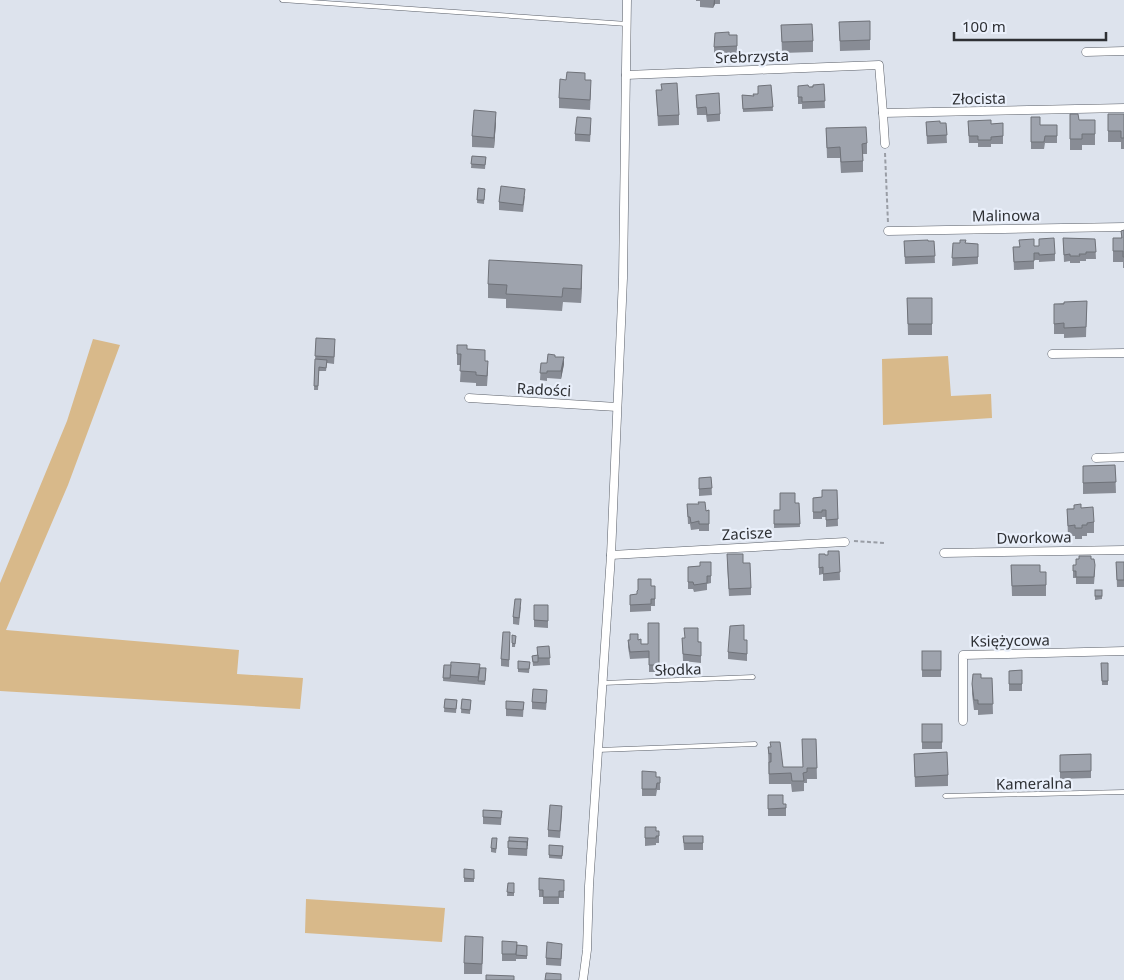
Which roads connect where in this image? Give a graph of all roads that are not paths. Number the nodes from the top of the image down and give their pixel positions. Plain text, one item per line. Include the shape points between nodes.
1 (282, 0) edge
2 (627, 0) edge
3 (627, 24) junction
4 (1124, 51) edge
5 (1086, 52) dead end
6 (626, 72) junction
7 (1124, 108) edge
8 (883, 113) junction
9 (885, 144) road end
10 (1124, 227) edge
11 (888, 231) road end
12 (1124, 353) edge
13 (1052, 354) dead end
14 (468, 398) dead end
15 (618, 407) junction
16 (1124, 457) edge
17 (1096, 458) dead end
18 (844, 542) road end
19 (1124, 550) edge
20 (944, 553) dead end
21 (611, 554) junction
22 (1124, 651) edge
23 (753, 678) dead end
24 (603, 683) junction
25 (963, 721) dead end
26 (755, 744) dead end
27 (598, 750) junction
28 (1124, 792) edge
29 (945, 796) dead end
30 (583, 980) edge

1 - 3 lane
2 - 3 street
3 - 6 street
4 - 5 street
6 - 8 street, Srebrzysta via 879,65
6 - 15 street
7 - 8 street, Złocista
8 - 9 street
10 - 11 street, Malinowa
12 - 13 street
14 - 15 street, Radości
15 - 21 street
16 - 17 street
18 - 21 street, Zacisze
19 - 20 street, Dworkowa
21 - 24 street
22 - 25 street, Księżycowa via 963,654
23 - 24 lane, Słodka
24 - 27 street
26 - 27 lane
27 - 30 street
28 - 29 lane, Kameralna

